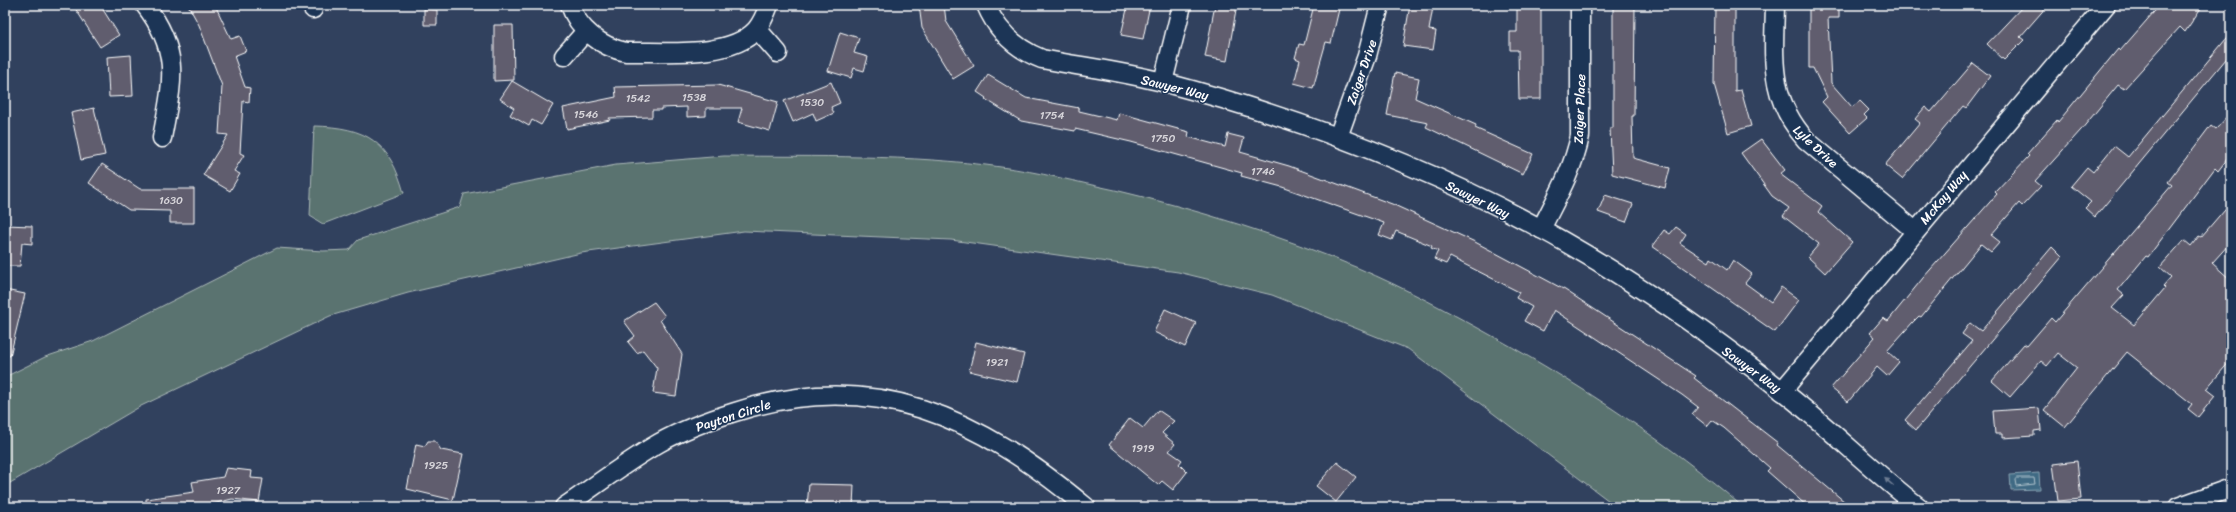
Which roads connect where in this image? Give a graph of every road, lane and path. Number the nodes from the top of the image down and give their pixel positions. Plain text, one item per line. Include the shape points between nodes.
1 (145, 5) edge
2 (570, 5) edge
3 (769, 5) edge
4 (986, 5) edge
5 (1182, 5) edge
6 (1380, 5) edge
7 (1580, 5) edge
8 (1775, 5) edge
9 (2106, 5) edge
10 (758, 29) junction
11 (586, 31) junction
12 (778, 52) dead end
13 (564, 56) dead end
14 (1163, 82) junction
15 (1338, 137) junction
16 (162, 138) dead end
17 (1541, 229) junction
18 (1915, 232) junction
19 (1782, 391) junction
20 (2231, 488) edge
21 (564, 507) edge
22 (1086, 507) edge
23 (1919, 507) edge
24 (2178, 507) edge

1 - 16 street via 168,43 172,60 173,80
2 - 11 street via 577,22
3 - 10 street
4 - 14 street, Sawyer Way via 999,29 1027,53 1042,59
5 - 14 street
6 - 15 street, Zaiger Drive via 1367,56
7 - 17 street, Zaiger Place via 1580,136 1569,172
8 - 18 street, Lyle Drive via 1774,66 1783,108 1793,125 1806,140
9 - 18 street, McKay Way
10 - 11 street via 746,39 713,50 626,52 612,49
10 - 12 street
11 - 13 street
14 - 15 street, Sawyer Way via 1249,106
15 - 17 street, Sawyer Way via 1437,179
17 - 19 street, Sawyer Way via 1630,282
18 - 19 street, McKay Way
23 -> 19 street, Sawyer Way
20 - 24 street
21 - 22 street, Payton Circle via 660,443 713,419 763,403 803,396 839,394 872,396 909,404 955,422 999,443

